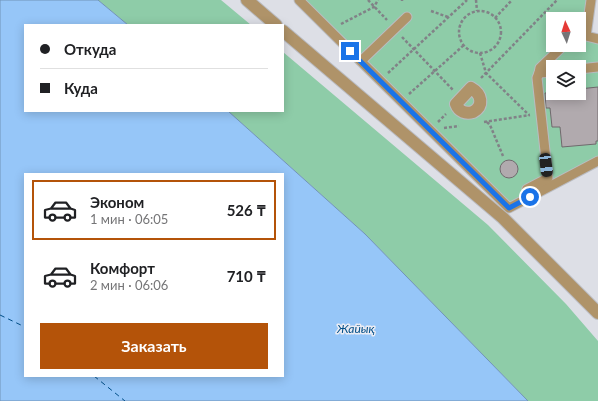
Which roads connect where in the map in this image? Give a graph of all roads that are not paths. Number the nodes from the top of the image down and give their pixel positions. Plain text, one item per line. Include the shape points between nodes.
1 (247, 0) edge
2 (299, 0) edge
3 (591, 0) edge
4 (407, 17) dead end
5 (586, 20) edge
6 (275, 24) edge
7 (284, 32) edge
8 (586, 37) edge
9 (598, 39) edge
10 (557, 52) edge
11 (361, 61) junction
12 (598, 67) edge
13 (586, 68) edge
14 (546, 72) edge
15 (539, 73) junction
16 (475, 111) joint
17 (598, 161) edge
18 (530, 197) junction
19 (598, 313) edge

1 - 6 street
2 - 11 lane
3 - 5 lane
4 - 11 lane
7 - 19 street via 503,218
8 - 9 lane
10 - 15 lane via 540,68
11 - 18 lane via 509,208
12 - 13 lane
14 - 15 lane
15 - 18 lane via 537,78 548,178 527,189
16 - 16 street via 460,111 456,104 471,88 479,94 481,101
17 - 18 lane

